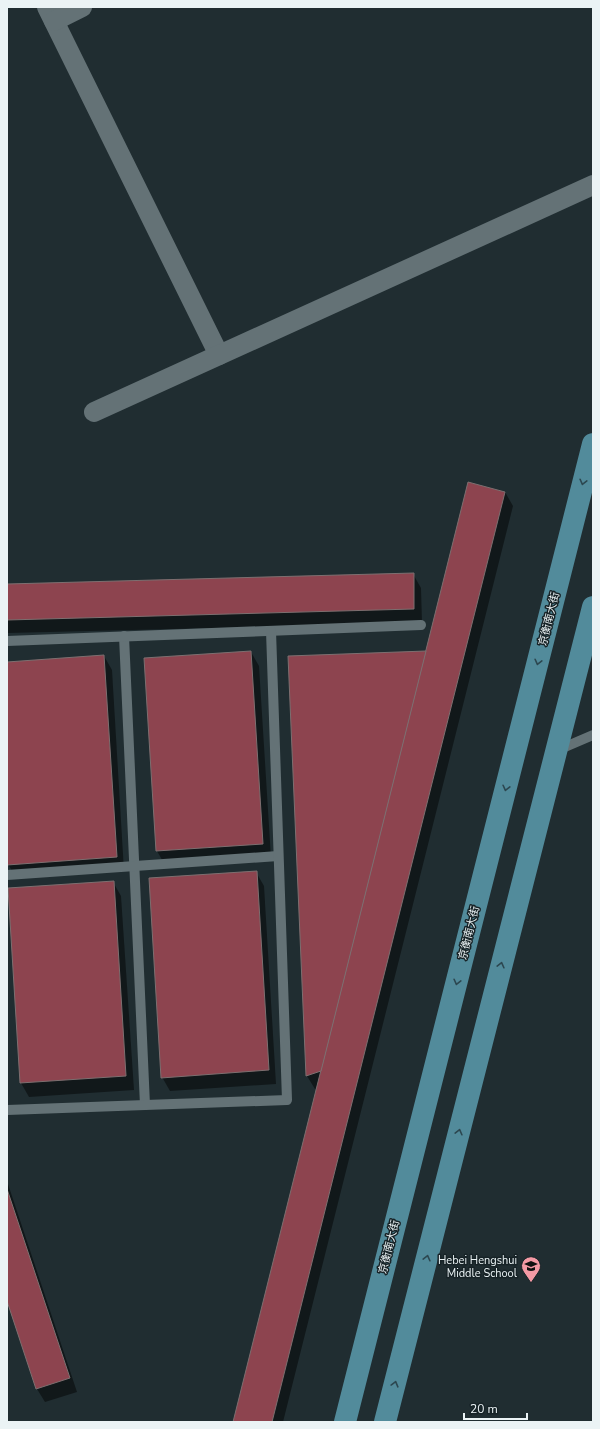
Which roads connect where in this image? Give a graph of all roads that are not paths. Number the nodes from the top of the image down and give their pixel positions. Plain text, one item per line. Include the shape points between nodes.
1 (82, 7) edge
2 (50, 14) edge
3 (593, 185) edge
4 (219, 355) junction
5 (94, 412) dead end
6 (593, 444) edge
7 (593, 607) edge
8 (422, 625) dead end
9 (271, 631) junction
10 (124, 636) junction
11 (7, 641) edge
12 (593, 735) edge
13 (556, 751) junction
14 (278, 856) junction
15 (134, 866) junction
16 (7, 875) edge
17 (145, 1105) junction
18 (7, 1110) edge
19 (344, 1422) edge
20 (385, 1422) edge

1 - 2 street
2 - 4 street
3 - 4 street
4 - 5 street
6 -> 19 main road, 京衡南大街
7 - 13 main road
8 - 9 lane
9 - 10 lane
9 - 14 lane
10 - 11 lane
10 - 15 lane
12 - 13 lane
20 -> 13 main road
14 - 15 lane
14 - 17 lane via 287,1100
15 - 16 lane
15 - 17 lane
17 - 18 lane

